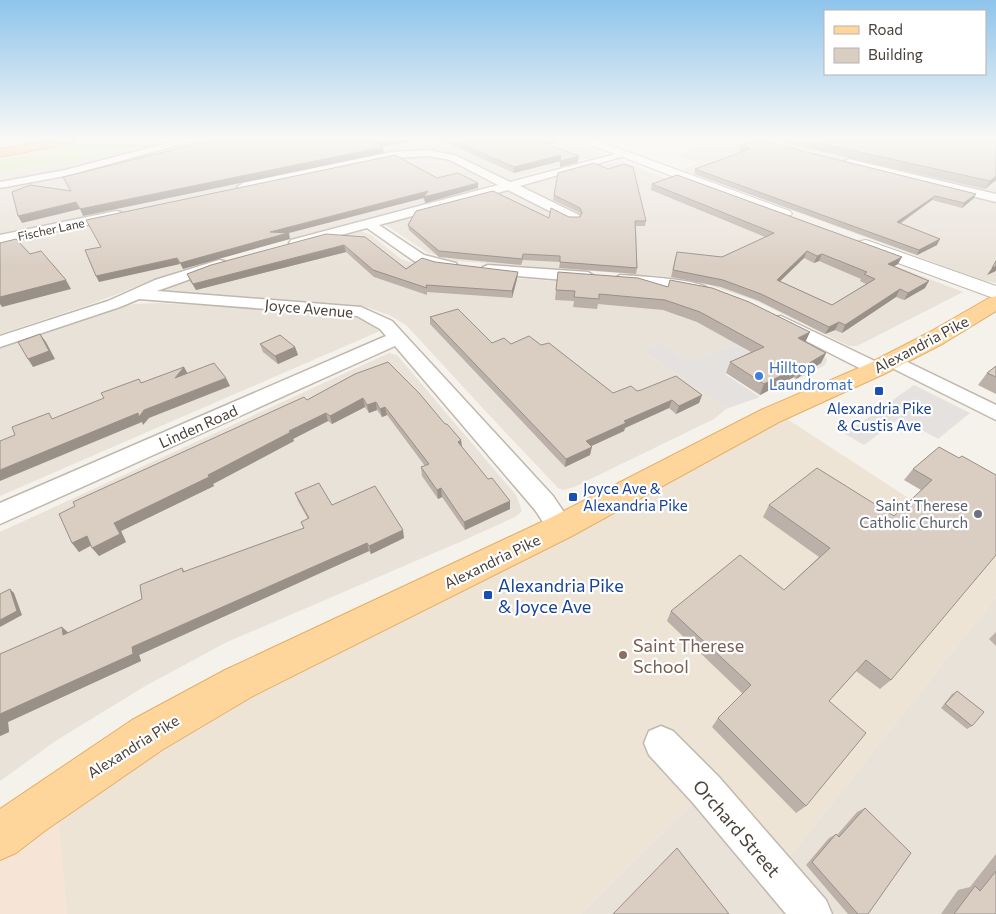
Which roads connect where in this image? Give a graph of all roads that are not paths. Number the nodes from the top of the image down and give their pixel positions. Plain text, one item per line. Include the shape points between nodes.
1 (22, 182) edge
2 (270, 182) edge
3 (500, 182) edge
4 (520, 182) edge
5 (696, 182) edge
6 (928, 182) edge
7 (507, 185) junction
8 (0, 186) edge
9 (232, 190) edge
10 (996, 198) edge
11 (124, 213) edge
12 (574, 218) edge
13 (798, 220) edge
14 (368, 224) junction
15 (0, 239) edge
16 (851, 240) edge
17 (283, 246) edge
18 (234, 260) edge
19 (714, 292) edge
20 (996, 293) edge
21 (137, 294) junction
22 (996, 302) edge
23 (766, 314) edge
24 (397, 338) junction
25 (0, 342) edge
26 (884, 364) junction
27 (996, 413) edge
28 (0, 514) edge
29 (561, 527) junction
30 (661, 743) dead end
31 (0, 837) edge
32 (812, 914) edge

1 - 8 street
2 - 9 street
3 - 7 street
4 - 7 street
5 - 13 street
6 - 10 street
7 - 12 street
7 - 14 street
11 - 15 street, Fischer Lane
14 - 17 street
14 - 19 street via 420,258 448,265 664,282
16 - 20 street
18 - 21 street via 176,277
21 - 24 street, Joyce Avenue via 361,312 381,321
21 - 25 street, Joyce Avenue
22 - 26 main road, Alexandria Pike
23 - 26 street
24 - 28 street, Linden Road
24 - 29 street, Joyce Avenue via 544,503
26 - 27 street
26 - 29 main road, Alexandria Pike via 770,416
29 - 31 main road, Alexandria Pike via 232,687 147,735
30 - 32 street, Orchard Street via 706,790

